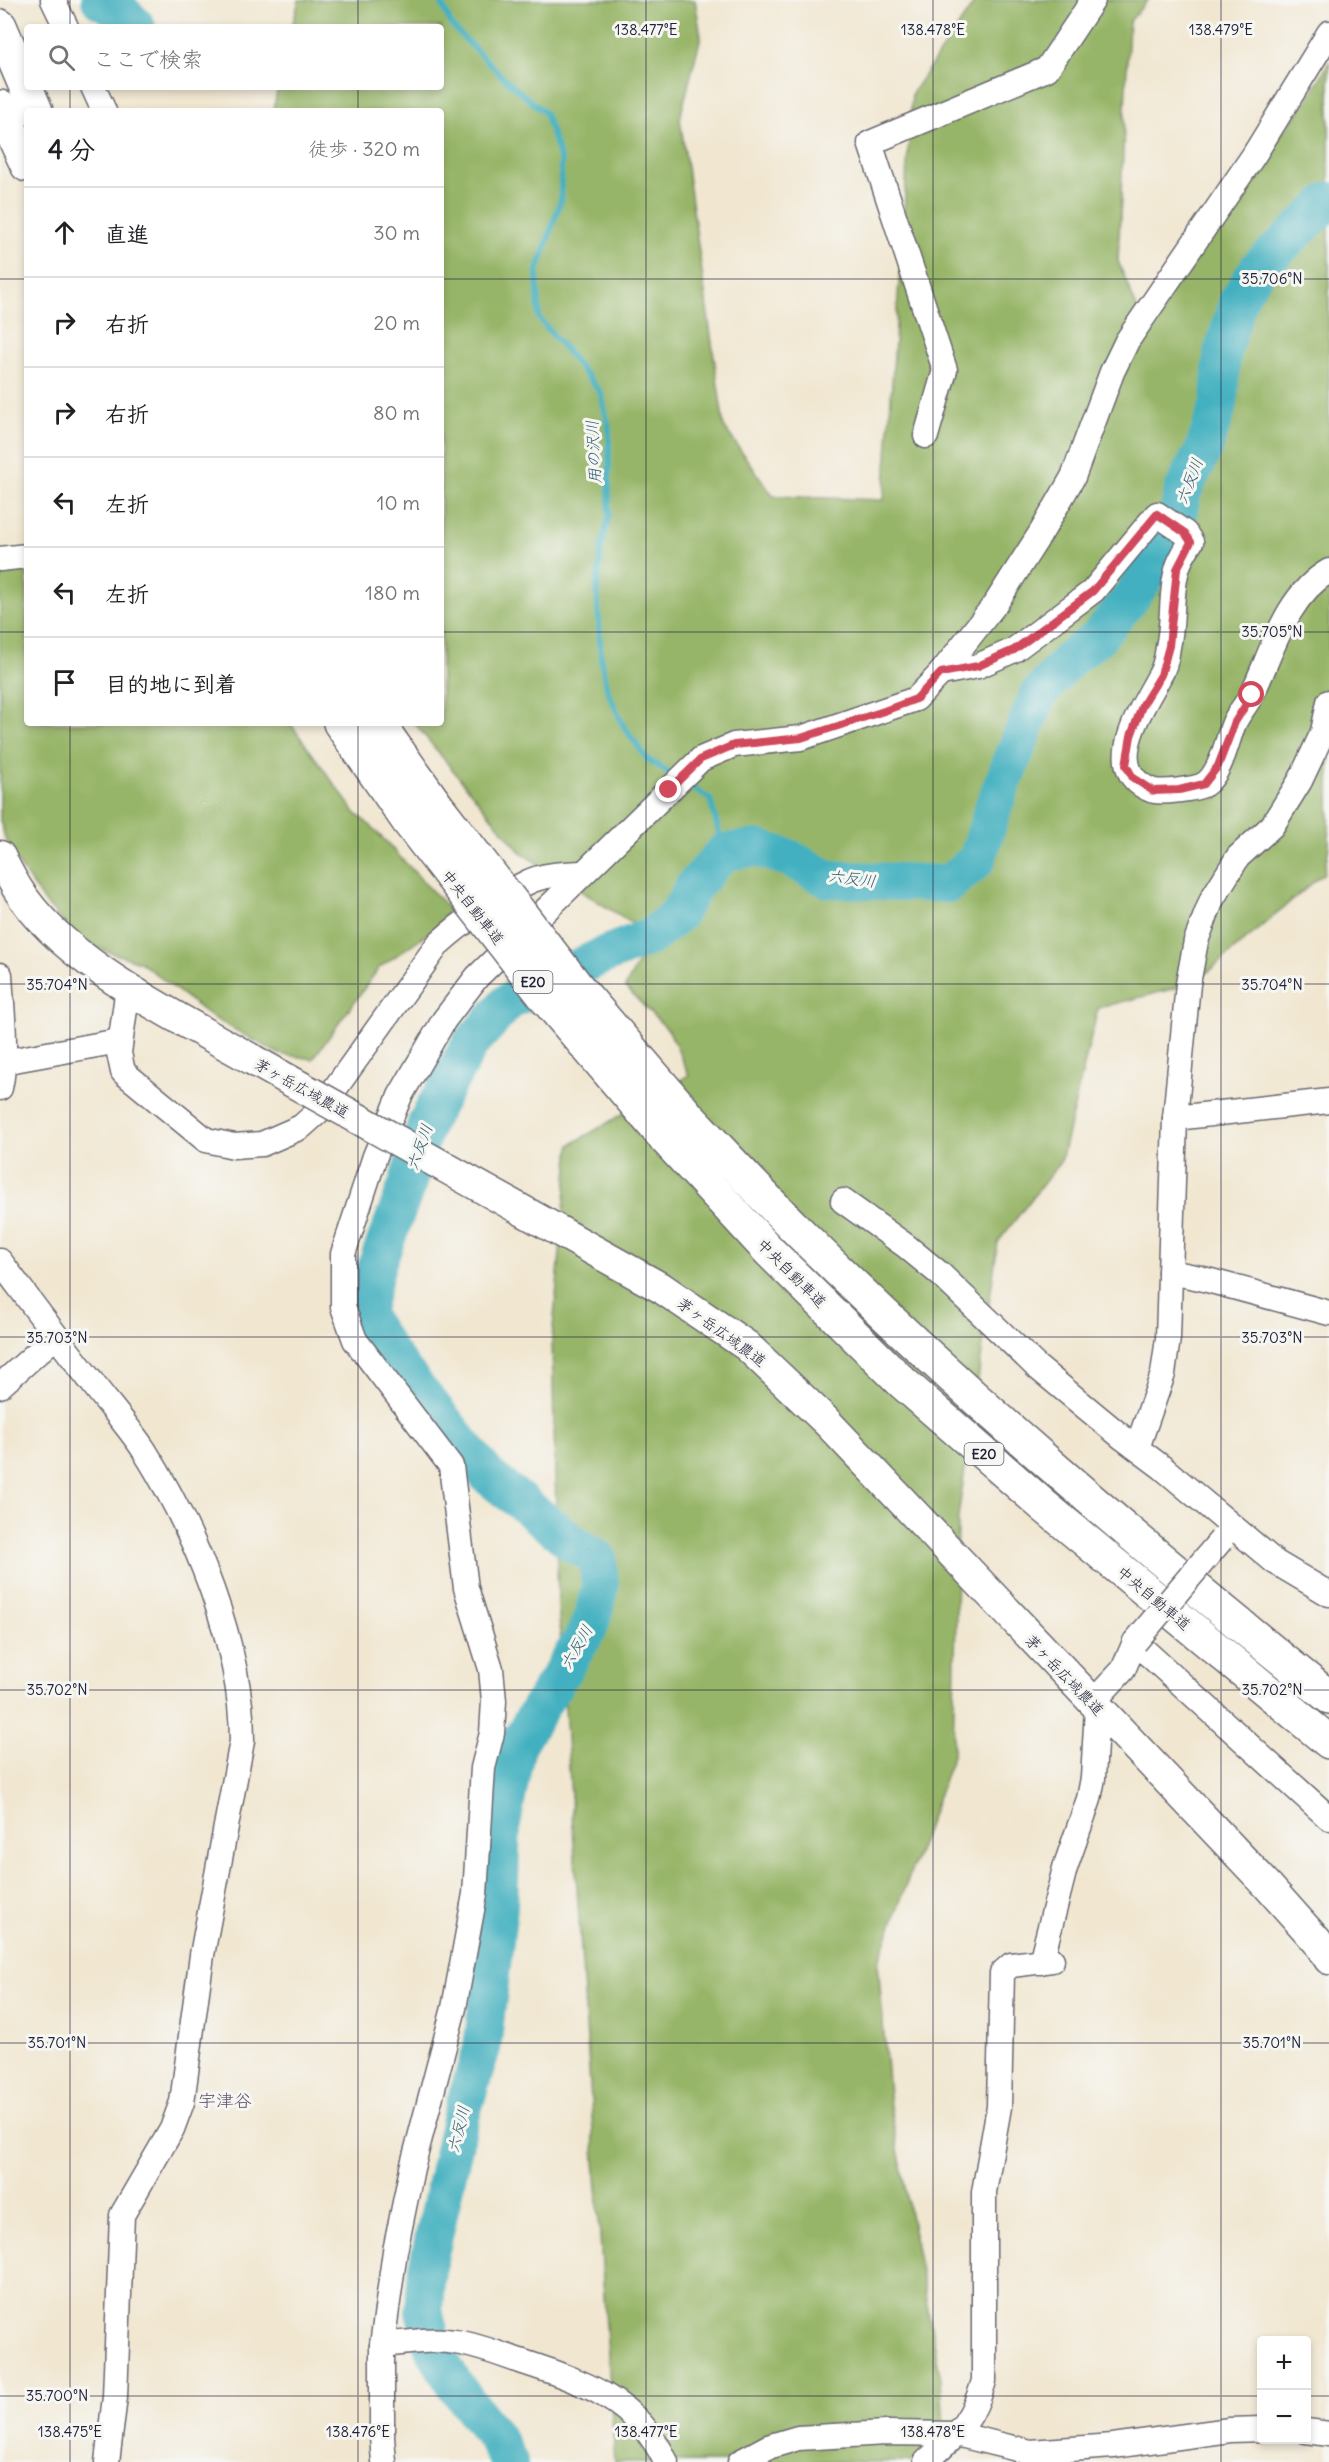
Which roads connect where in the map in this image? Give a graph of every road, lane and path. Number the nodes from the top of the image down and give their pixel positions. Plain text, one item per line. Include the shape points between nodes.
1 (53, 0) edge
2 (1092, 0) edge
3 (65, 24) edge
4 (0, 26) edge
5 (1329, 33) edge
6 (24, 83) edge
7 (27, 90) edge
8 (94, 90) edge
9 (0, 107) edge
10 (35, 108) edge
11 (103, 108) edge
12 (24, 159) edge
13 (926, 436) dead end
14 (24, 556) edge
15 (0, 559) edge
16 (1329, 571) edge
17 (941, 673) junction
18 (1329, 702) edge
19 (342, 726) edge
20 (380, 726) edge
21 (1, 862) edge
22 (583, 873) junction
23 (0, 975) edge
24 (128, 987) junction
25 (119, 1041) junction
26 (3, 1062) junction
27 (0, 1088) edge
28 (1329, 1101) edge
29 (1175, 1118) junction
30 (843, 1201) dead end
31 (0, 1261) edge
32 (1170, 1272) junction
33 (1329, 1313) edge
34 (56, 1336) junction
35 (0, 1386) edge
36 (1137, 1448) junction
37 (1227, 1533) junction
38 (1329, 1594) edge
39 (1135, 1642) junction
40 (1329, 1697) edge
41 (1095, 1706) junction
42 (1329, 1742) edge
43 (1329, 1818) edge
44 (1329, 1959) edge
45 (382, 2345) junction
46 (1257, 2429) edge
47 (1311, 2432) edge
48 (956, 2434) junction
49 (1329, 2434) edge
50 (107, 2462) edge
51 (384, 2462) edge
52 (666, 2462) edge
53 (740, 2462) edge
54 (926, 2462) edge

1 - 3 street
2 - 13 street via 1047,69 870,142 945,370
4 - 6 highway
5 - 17 street via 1254,155 1127,341 1073,477 996,603
7 - 10 highway
8 - 11 street
9 - 12 highway
14 - 15 street
16 - 17 street via 1287,615 1218,766 1204,784 1153,791 1133,778 1126,765 1142,706 1161,675 1169,646 1177,569 1191,542 1185,533 1157,514 1093,591 1014,650 978,666
17 - 22 street via 916,699 884,711 801,738 734,745 701,759
18 - 29 street via 1323,732 1300,781 1272,826 1238,857 1212,899 1196,941
19 - 42 highway, 中央自動車道 / E20, bridge via 408,821 548,1001 665,1138 770,1252 903,1383 1044,1506
20 - 40 highway, E20, bridge via 579,989 689,1117 794,1228 1066,1478
21 - 24 street, 茅ヶ岳広域農道 via 51,930 101,972
22 - 25 street via 528,881 456,927 439,943 319,1111 285,1136 262,1144 234,1146 206,1140 123,1072
22 - 45 street via 477,977 444,1020 400,1096 375,1156 343,1254 343,1307 356,1340 451,1466 466,1588 491,1669 494,1701 492,1733 483,1768 475,1894 454,2008 412,2168
23 - 26 street
24 - 25 street
24 - 41 street, 茅ヶ岳広域農道, bridge via 663,1289 747,1346
25 - 26 street
26 - 27 street
28 - 29 street
29 - 32 street
30 - 36 street via 940,1274 1037,1367
31 - 34 street
32 - 33 street
32 - 36 street via 1163,1374
34 - 35 street
34 - 50 street via 143,1449 176,1507 207,1579 232,1656 242,1708 242,1741 202,1955 182,2102 172,2129 122,2215 115,2397
36 - 37 street
37 - 38 street
37 - 39 street, bridge
39 - 41 street via 1123,1670
39 - 43 street
41 - 44 street, 茅ヶ岳広域農道 via 1268,1886
41 - 48 street via 1089,1799 1065,1868 1046,1961 1011,1965 1002,1973 999,2107 984,2192 984,2381 977,2406
45 - 51 street
45 - 52 street via 455,2342 592,2386 637,2418
46 - 48 street via 1030,2452
47 - 49 street
48 - 53 street via 798,2438 768,2447
48 - 54 street

